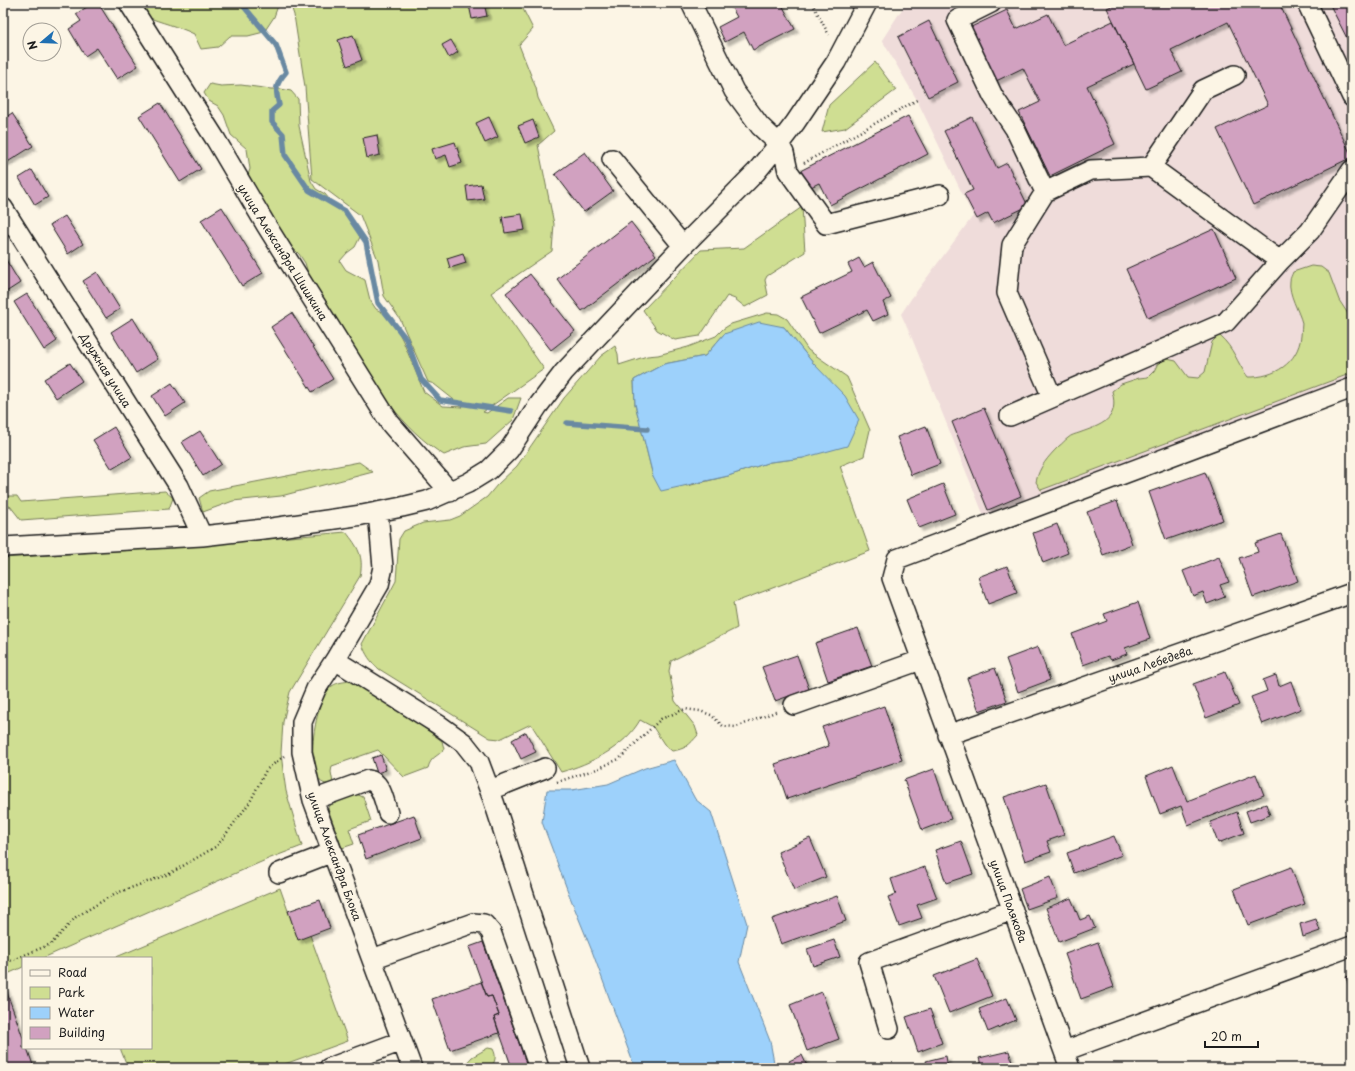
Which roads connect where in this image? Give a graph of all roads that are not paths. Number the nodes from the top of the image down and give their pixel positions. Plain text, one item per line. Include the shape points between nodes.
1 (128, 3) edge
2 (691, 3) edge
3 (867, 3) edge
4 (992, 3) edge
5 (1307, 3) edge
6 (1235, 75) dead end
7 (1352, 97) edge
8 (779, 144) junction
9 (612, 159) dead end
10 (1151, 167) junction
11 (1352, 170) edge
12 (1045, 192) junction
13 (940, 195) dead end
14 (3, 208) edge
15 (683, 246) junction
16 (1280, 261) junction
17 (1352, 388) edge
18 (1052, 398) junction
19 (1010, 416) dead end
20 (450, 492) junction
21 (378, 512) junction
22 (202, 536) junction
23 (3, 547) edge
24 (1352, 593) edge
25 (335, 660) junction
26 (921, 660) junction
27 (794, 705) road end
28 (948, 735) junction
29 (549, 776) road end
30 (490, 790) junction
31 (313, 800) junction
32 (388, 813) dead end
33 (333, 852) junction
34 (279, 873) dead end
35 (1013, 910) junction
36 (1352, 946) edge
37 (372, 959) junction
38 (889, 1029) dead end
39 (402, 1041) junction
40 (1067, 1059) edge
41 (328, 1068) edge
42 (412, 1068) edge
43 (539, 1068) edge
44 (580, 1068) edge

1 - 20 street, улица Александра Шишкина via 216,140 390,423
2 - 8 street via 734,91 760,126
3 - 8 street via 840,55 796,123
4 - 12 street via 957,20 993,96 1015,129
5 - 7 street
6 - 10 street via 1203,90
8 - 13 street via 788,171 826,224
8 - 15 street via 756,172
9 - 15 street
10 - 12 street via 1091,170
10 - 16 street
11 - 16 street via 1310,231
12 - 18 street via 1012,245 1007,293
14 - 22 street, Дружная улица via 179,486
15 - 20 street via 564,372 509,450 488,470
16 - 18 street via 1226,322
17 - 26 street, улица Полякова via 897,560 892,578
18 - 19 street
20 - 21 street via 402,508
21 - 22 street
21 - 25 street, улица Александра Блока via 383,567 380,585
22 - 23 street
24 - 28 street, улица Лебедева
25 - 30 street via 464,743 479,762
25 - 31 street, улица Александра Блока via 316,689 302,722 302,752
26 - 27 street
26 - 28 street, улица Полякова
28 - 35 street, улица Полякова
29 - 30 street
30 - 44 street
31 - 32 street via 368,780 374,781 378,785
31 - 33 street, улица Александра Блока
33 - 34 street
33 - 37 street, улица Александра Блока
35 - 38 street via 869,962
35 - 40 street, улица Полякова
36 - 40 street
37 - 39 street, улица Александра Блока
37 - 43 street via 473,923 484,924 491,932
39 - 41 street
39 - 42 street, улица Александра Блока

